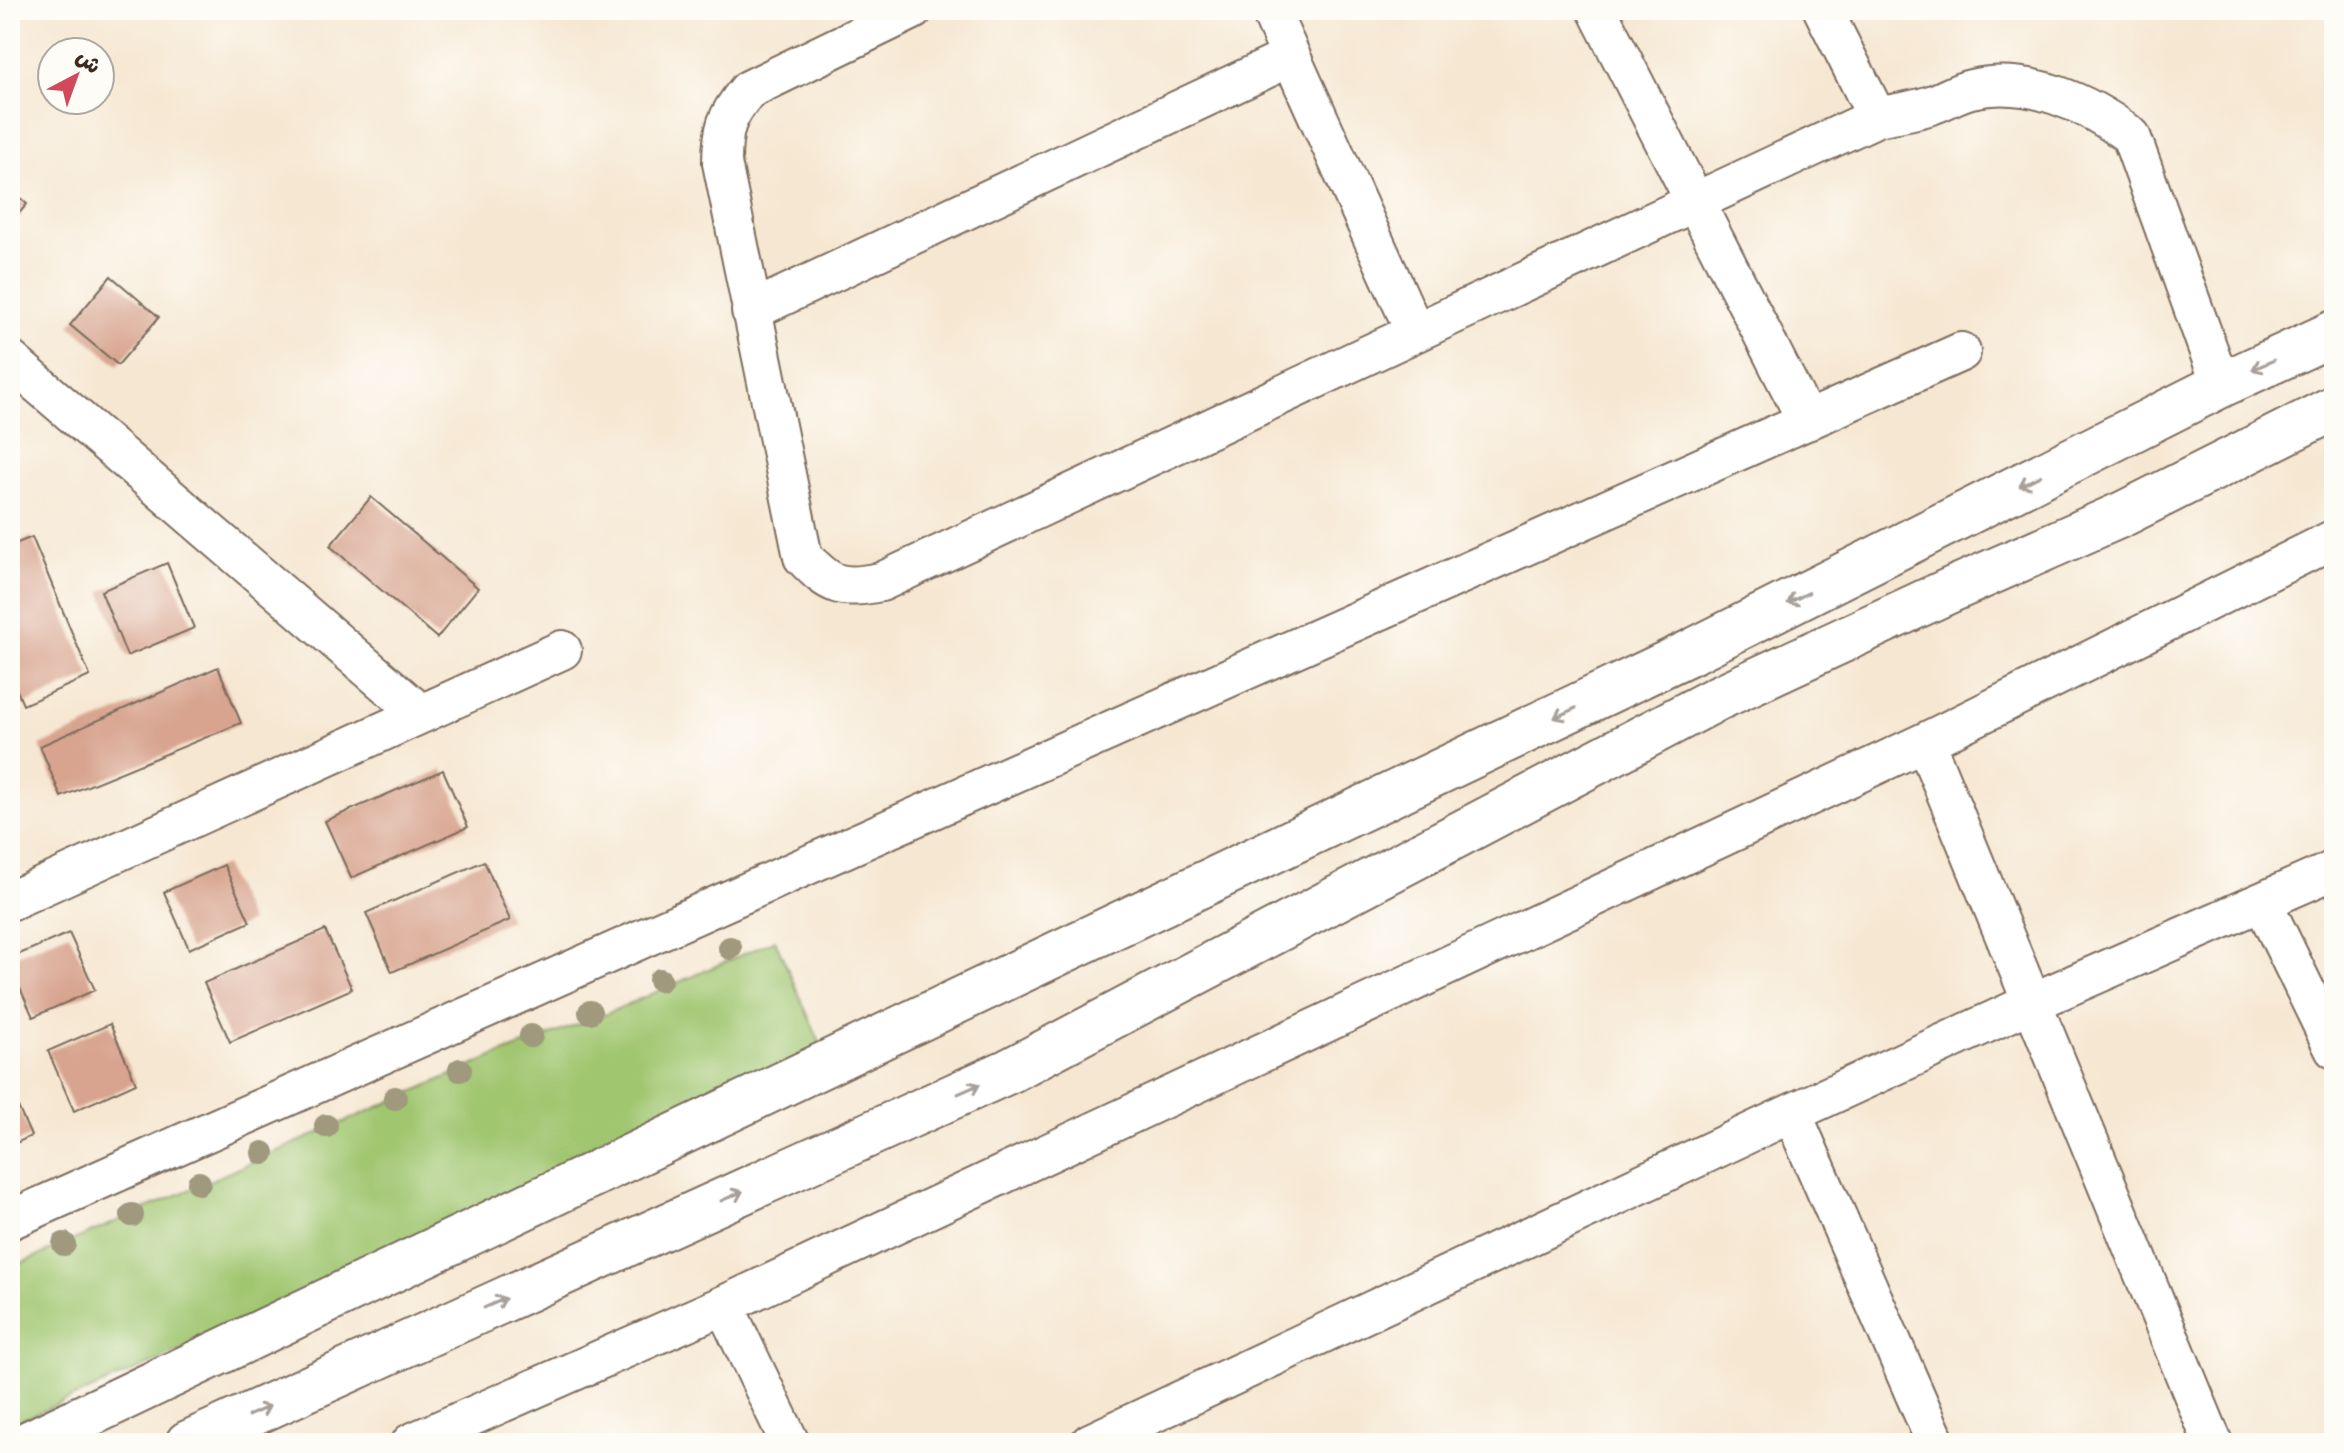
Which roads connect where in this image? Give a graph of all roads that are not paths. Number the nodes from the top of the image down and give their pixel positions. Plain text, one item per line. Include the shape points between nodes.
1 (913, 10) edge
2 (1270, 10) edge
3 (1597, 10) edge
4 (1823, 10) edge
5 (1291, 57) junction
6 (1877, 117) junction
7 (1696, 201) junction
8 (751, 311) junction
9 (1415, 332) junction
10 (2334, 333) edge
11 (1961, 352) dead end
12 (10, 360) edge
13 (2221, 385) junction
14 (2334, 408) edge
15 (1807, 421) junction
16 (2334, 539) edge
17 (562, 650) dead end
18 (421, 714) junction
19 (1925, 742) junction
20 (2334, 870) edge
21 (13, 890) edge
22 (2263, 903) junction
23 (2031, 1003) junction
24 (2334, 1049) edge
25 (1792, 1113) junction
26 (10, 1220) edge
27 (724, 1305) junction
28 (29, 1443) edge
29 (188, 1443) edge
30 (411, 1443) edge
31 (790, 1443) edge
32 (1090, 1443) edge
33 (1936, 1443) edge
34 (2213, 1443) edge

1 - 8 street via 771,76 748,90 731,110 722,136 722,163
2 - 5 street
3 - 7 street
4 - 6 street
5 - 8 street
5 - 9 street
6 - 7 street
6 - 13 street via 1928,106 1971,89 2013,86 2064,97 2131,136
7 - 9 street
7 - 15 street
8 - 9 street via 803,557 823,578 852,588 881,582
10 -> 13 highway
11 - 15 street
12 - 18 street
13 -> 28 highway via 1693,651
29 -> 14 highway via 1009,1071 1718,698 2123,514
15 - 26 street
16 - 19 street
17 - 18 street
18 - 21 street
19 - 23 street
19 - 27 street
20 - 22 street
22 - 23 street
22 - 24 street
23 - 25 street
23 - 34 street
25 - 32 street
25 - 33 street
27 - 30 street
27 - 31 street

